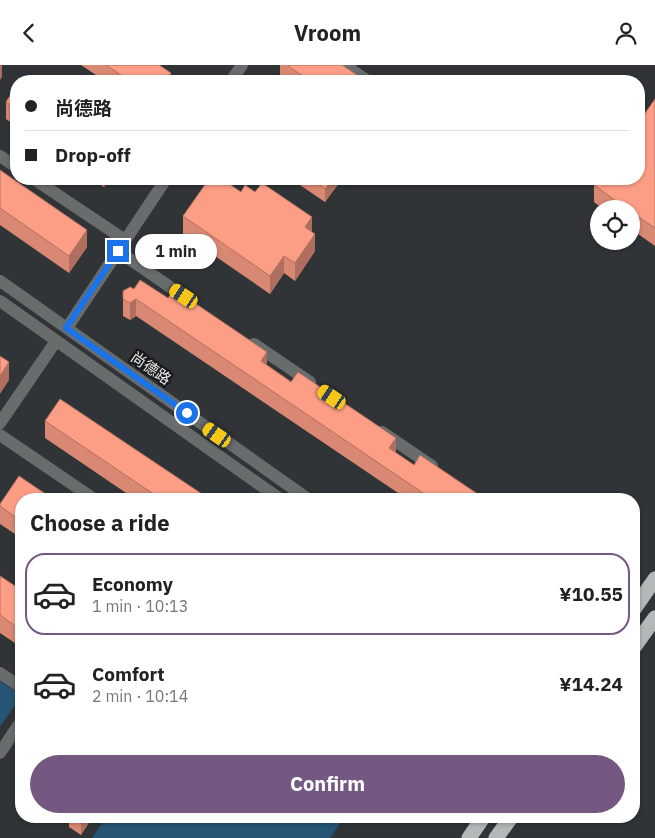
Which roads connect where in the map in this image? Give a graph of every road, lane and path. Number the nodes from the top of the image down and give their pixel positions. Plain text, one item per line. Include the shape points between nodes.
1 (344, 65) edge
2 (359, 75) edge
3 (43, 185) edge
4 (162, 185) edge
5 (125, 240) junction
6 (118, 251) junction
7 (0, 281) edge
8 (0, 301) edge
9 (200, 307) edge
10 (66, 328) junction
11 (241, 336) edge
12 (56, 341) junction
13 (324, 392) edge
14 (0, 423) edge
15 (373, 426) edge
16 (0, 435) edge
17 (439, 471) edge
18 (85, 493) edge
19 (271, 493) edge
20 (300, 493) edge
21 (655, 579) edge
22 (640, 600) edge
23 (655, 618) edge
24 (640, 639) edge
25 (0, 673) edge
26 (15, 683) edge
27 (15, 730) edge
28 (0, 753) edge
29 (479, 823) edge
30 (507, 823) edge
31 (468, 838) edge
32 (496, 838) edge

1 - 2 street
3 - 5 street
4 - 5 street
5 - 6 street
6 - 9 street
6 - 10 street
7 - 10 street, 尚德路
8 - 12 street
10 - 20 street, 尚德路
11 - 13 street
12 - 14 street
12 - 19 street
15 - 17 street
16 - 18 street
21 - 22 highway
23 - 24 highway
25 - 26 street
27 - 28 street
29 - 31 highway
30 - 32 highway

